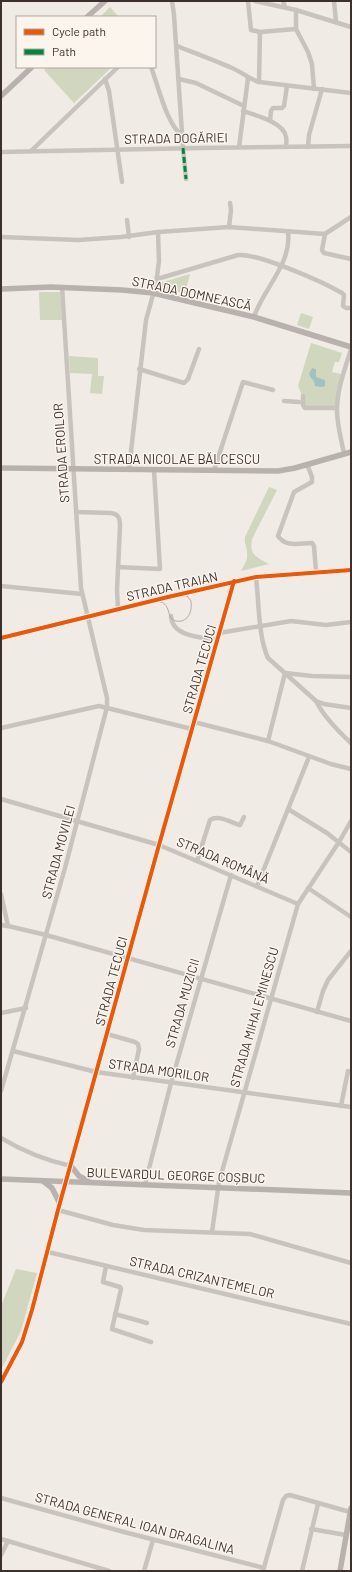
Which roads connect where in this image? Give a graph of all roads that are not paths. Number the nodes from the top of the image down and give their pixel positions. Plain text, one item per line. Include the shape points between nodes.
1 (105, 1) edge
2 (172, 1) edge
3 (248, 1) edge
4 (255, 1) edge
5 (283, 1) edge
6 (334, 1) edge
7 (285, 7) junction
8 (296, 10) junction
9 (88, 16) edge
10 (336, 22) junction
11 (351, 27) edge
12 (296, 29) junction
13 (260, 32) junction
14 (177, 46) junction
15 (31, 68) edge
16 (117, 68) edge
17 (151, 68) edge
18 (248, 78) junction
19 (105, 79) junction
20 (179, 79) junction
21 (260, 82) junction
22 (287, 86) junction
23 (314, 89) junction
24 (322, 90) junction
25 (351, 93) edge
26 (1, 96) edge
27 (243, 108) junction
28 (270, 121) junction
29 (183, 137) junction
30 (308, 146) junction
31 (351, 146) edge
32 (239, 147) junction
33 (286, 147) junction
34 (183, 148) junction
35 (118, 150) junction
36 (31, 151) junction
37 (1, 152) edge
38 (186, 179) dead end
39 (122, 182) dead end
40 (230, 203) dead end
41 (351, 217) edge
42 (127, 220) dead end
43 (229, 227) junction
44 (158, 232) junction
45 (288, 232) junction
46 (325, 234) junction
47 (1, 237) edge
48 (129, 237) junction
49 (351, 259) edge
50 (282, 266) junction
51 (157, 279) junction
52 (62, 287) junction
53 (1, 289) edge
54 (153, 293) junction
55 (351, 308) edge
56 (254, 317) junction
57 (351, 348) edge
58 (199, 349) dead end
59 (140, 369) junction
60 (273, 390) dead end
61 (304, 396) dead end
62 (284, 401) dead end
63 (299, 402) dead end
64 (337, 408) junction
65 (351, 452) edge
66 (344, 453) junction
67 (307, 464) junction
68 (1, 468) edge
69 (73, 470) junction
70 (128, 470) junction
71 (154, 470) junction
72 (214, 470) junction
73 (76, 512) junction
74 (118, 567) junction
75 (351, 570) edge
76 (316, 572) junction
77 (256, 577) junction
78 (234, 581) junction
79 (1, 586) edge
80 (82, 594) junction
81 (118, 609) junction
82 (171, 616) dead end
83 (88, 617) junction
84 (351, 622) edge
85 (261, 626) junction
86 (219, 633) junction
87 (1, 638) edge
88 (217, 640) junction
89 (285, 673) junction
90 (351, 678) edge
91 (316, 701) junction
92 (108, 707) junction
93 (351, 708) edge
94 (194, 722) junction
95 (1, 728) edge
96 (192, 730) junction
97 (268, 741) junction
98 (351, 743) edge
99 (309, 756) junction
100 (351, 769) edge
101 (1, 799) edge
102 (288, 809) junction
103 (244, 817) dead end
104 (78, 821) junction
105 (351, 821) edge
106 (339, 842) junction
107 (159, 845) junction
108 (351, 852) edge
109 (197, 861) junction
110 (231, 875) junction
111 (257, 886) junction
112 (308, 888) junction
113 (1, 894) edge
114 (298, 904) junction
115 (351, 916) edge
116 (1, 926) edge
117 (8, 926) junction
118 (46, 935) junction
119 (351, 951) edge
120 (128, 958) junction
121 (200, 979) junction
122 (270, 999) junction
123 (26, 1008) junction
124 (317, 1012) junction
125 (1, 1013) edge
126 (351, 1021) edge
127 (107, 1034) junction
128 (13, 1051) junction
129 (348, 1071) dead end
130 (96, 1072) junction
131 (133, 1078) junction
132 (171, 1083) junction
133 (1, 1092) edge
134 (244, 1092) junction
135 (341, 1106) junction
136 (351, 1108) edge
137 (1, 1138) edge
138 (71, 1166) junction
139 (1, 1179) edge
140 (43, 1180) junction
141 (66, 1181) junction
142 (90, 1182) junction
143 (145, 1184) junction
144 (217, 1187) junction
145 (351, 1193) edge
146 (60, 1204) junction
147 (58, 1210) junction
148 (212, 1232) junction
149 (48, 1252) junction
150 (351, 1263) edge
151 (106, 1266) junction
152 (115, 1314) junction
153 (147, 1323) dead end
154 (351, 1324) edge
155 (151, 1342) dead end
156 (1, 1382) edge
157 (1, 1498) edge
158 (318, 1504) junction
159 (351, 1510) edge
160 (311, 1529) junction
161 (346, 1535) junction
162 (1, 1539) edge
163 (153, 1540) junction
164 (8, 1541) junction
165 (1, 1556) edge
166 (263, 1570) edge
167 (109, 1571) edge
168 (144, 1571) edge
169 (302, 1571) edge
170 (340, 1571) edge

1 - 9 main road
2 - 14 street
3 - 13 street via 251,30
4 - 7 street
5 - 7 street
6 - 10 street
7 - 8 street
8 - 10 street
8 - 12 street
10 - 11 street
12 - 13 street
12 - 23 street via 312,64
13 - 21 street
14 - 18 street via 234,69
14 - 20 street
15 - 26 main road
16 - 19 street
17 - 29 street via 175,129
18 - 21 street
18 - 27 street
19 - 35 street
19 - 36 street
20 - 27 street via 196,83
20 - 29 street
21 - 22 street
22 - 23 street
22 - 28 street via 284,106 273,108
23 - 24 street
24 - 25 street
24 - 30 street
27 - 28 street
27 - 32 street
28 - 33 street via 286,134
29 - 34 street
30 - 31 street, STRADA DOGĂRIEI
30 - 33 street, STRADA DOGĂRIEI
32 - 33 street, STRADA DOGĂRIEI
32 - 34 street, STRADA DOGĂRIEI
34 - 35 street, STRADA DOGĂRIEI
34 - 38 street
35 - 36 street, STRADA DOGĂRIEI
35 - 39 street
36 - 37 street, STRADA DOGĂRIEI
40 - 43 street via 232,210
41 - 46 street
42 - 48 street
43 - 44 street
43 - 45 street
44 - 48 street
44 - 51 street
45 - 46 street
45 - 50 street
46 - 49 street via 322,250 324,253
47 - 48 street via 78,240
50 - 51 street via 243,255
50 - 55 street via 312,277 340,292 344,295 343,306
50 - 56 street
51 - 54 street
52 - 53 main road, STRADA DOMNEASCĂ
52 - 54 main road, STRADA DOMNEASCĂ
52 - 69 street, STRADA EROILOR
54 - 56 main road, STRADA DOMNEASCĂ
54 - 59 street via 146,320
56 - 57 main road, STRADA DOMNEASCĂ
57 - 64 street via 339,390
58 - 59 street via 188,379 184,383
59 - 70 street
60 - 72 street via 243,382
61 - 64 street via 305,408
62 - 63 street
64 - 66 street
65 - 66 main road, STRADA NICOLAE BĂLCESCU
66 - 67 main road, STRADA NICOLAE BĂLCESCU
67 - 72 main road, STRADA NICOLAE BĂLCESCU via 278,471
67 - 76 street via 312,482 294,492 278,536 289,543 312,543
68 - 69 main road, STRADA NICOLAE BĂLCESCU
69 - 70 main road, STRADA NICOLAE BĂLCESCU
69 - 73 street, STRADA EROILOR
70 - 71 main road, STRADA NICOLAE BĂLCESCU
71 - 72 main road, STRADA NICOLAE BĂLCESCU
71 - 74 street via 160,569
73 - 74 street via 117,515 120,523
73 - 80 street, STRADA EROILOR
74 - 81 street
75 - 76 main road, STRADA TRAIAN
76 - 77 main road, STRADA TRAIAN
77 - 78 main road, STRADA TRAIAN
77 - 85 street
78 - 81 main road, STRADA TRAIAN
78 - 86 main road, STRADA TECUCI
79 - 80 street
80 - 83 street, STRADA EROILOR
81 - 83 main road, STRADA TRAIAN
82 - 88 street via 177,630
83 - 87 main road, STRADA TRAIAN
83 - 92 street, STRADA MOVILEI
84 - 85 street via 326,625 291,621
85 - 86 street
85 - 89 street via 268,658
86 - 88 main road, STRADA TECUCI
88 - 94 main road, STRADA TECUCI
89 - 90 street
89 - 91 street
89 - 97 street
91 - 93 street
91 - 98 street via 329,720
92 - 95 street via 96,706
92 - 96 street
92 - 104 street, STRADA MOVILEI
94 - 96 main road, STRADA TECUCI
94 - 97 street
96 - 107 main road, STRADA TECUCI
97 - 99 street
99 - 100 street
99 - 102 street
101 - 104 street, STRADA ROMÂNĂ
102 - 106 street
102 - 111 street
103 - 109 street via 240,825 217,818 210,820
104 - 107 street, STRADA ROMÂNĂ
104 - 118 street, STRADA MOVILEI
105 - 106 street, STRADA MIHAI EMINESCU
106 - 108 street
106 - 112 street, STRADA MIHAI EMINESCU
107 - 109 street, STRADA ROMÂNĂ
107 - 120 main road, STRADA TECUCI
109 - 110 street, STRADA ROMÂNĂ
110 - 111 street, STRADA ROMÂNĂ
110 - 121 street, STRADA MUZICII
111 - 114 street, STRADA ROMÂNĂ
112 - 114 street, STRADA MIHAI EMINESCU
112 - 115 street
113 - 117 street
114 - 122 street, STRADA MIHAI EMINESCU
116 - 117 street
117 - 118 street
118 - 120 street
118 - 123 street, STRADA MOVILEI
119 - 124 street via 328,980
120 - 121 street
120 - 127 main road, STRADA TECUCI
121 - 122 street
121 - 132 street, STRADA MUZICII
122 - 124 street
122 - 134 street, STRADA MIHAI EMINESCU
123 - 125 street
123 - 128 street, STRADA MOVILEI
124 - 126 street
127 - 130 main road, STRADA TECUCI
127 - 131 street via 138,1044
128 - 130 street, STRADA MORILOR
128 - 133 street, STRADA MOVILEI
129 - 135 street
130 - 131 street, STRADA MORILOR
130 - 138 main road, STRADA TECUCI
131 - 132 street, STRADA MORILOR
132 - 134 street, STRADA MORILOR
132 - 143 street, STRADA MUZICII
134 - 135 street, STRADA MORILOR
134 - 144 street, STRADA MIHAI EMINESCU
135 - 136 street, STRADA MORILOR
137 - 138 street via 29,1154
138 - 141 main road, STRADA TECUCI
138 - 142 main road via 79,1176
139 - 140 main road, BULEVARDUL GEORGE COȘBUC
140 - 141 main road, BULEVARDUL GEORGE COȘBUC
140 - 146 main road via 52,1188
141 - 142 main road, BULEVARDUL GEORGE COȘBUC
141 - 146 main road, STRADA TECUCI
142 - 143 main road, BULEVARDUL GEORGE COȘBUC
143 - 144 main road, BULEVARDUL GEORGE COȘBUC
144 - 145 main road, BULEVARDUL GEORGE COȘBUC
144 - 148 street, STRADA MIHAI EMINESCU
146 - 147 main road, STRADA TECUCI
147 - 148 street via 134,1228
147 - 149 main road, STRADA TECUCI
148 - 150 street via 258,1235
149 - 151 street, STRADA CRIZANTEMELOR
149 - 156 main road, STRADA TECUCI via 24,1336
151 - 152 street via 103,1282 121,1289
151 - 154 street, STRADA CRIZANTEMELOR
152 - 153 street
152 - 155 street via 112,1329
157 - 163 street, STRADA GENERAL IOAN DRAGALINA
158 - 159 street
158 - 160 street
158 - 166 street via 286,1496
159 - 161 main road
160 - 161 street
160 - 169 street
161 - 170 main road
162 - 164 street
163 - 166 street, STRADA GENERAL IOAN DRAGALINA
163 - 168 street
164 - 165 street
164 - 167 street

